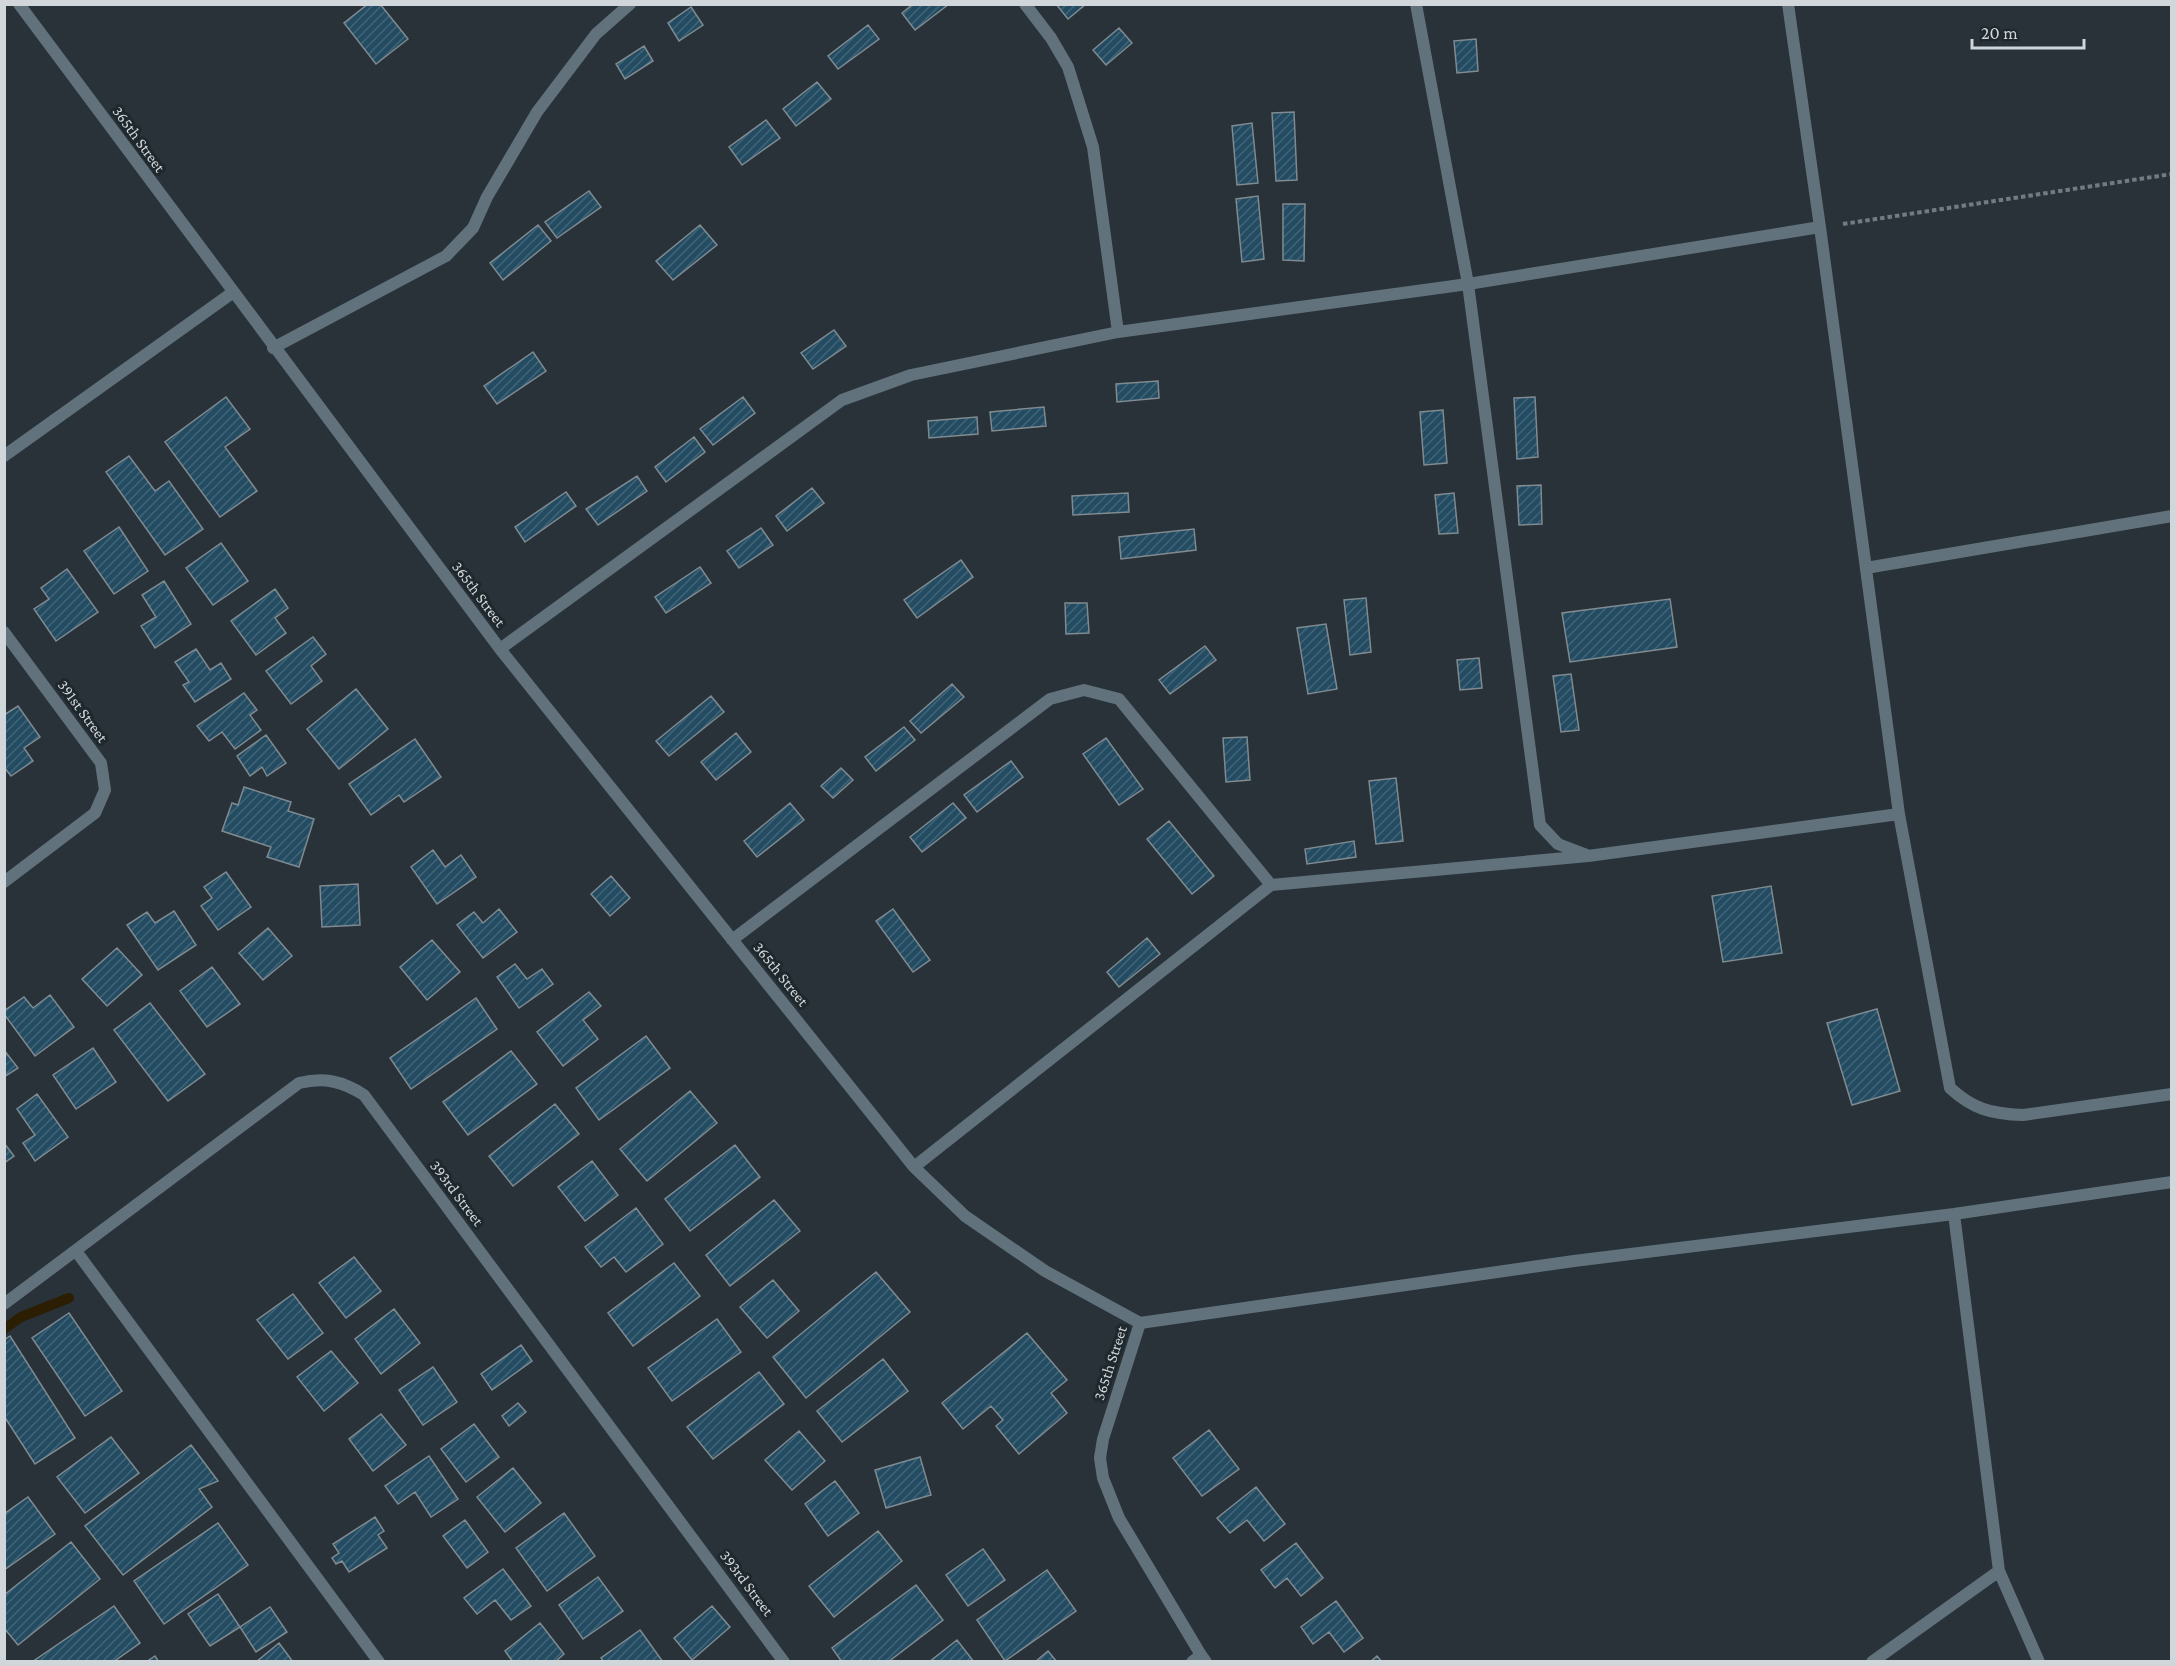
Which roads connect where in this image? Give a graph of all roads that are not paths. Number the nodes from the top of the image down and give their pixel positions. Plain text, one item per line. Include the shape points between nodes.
1 (19, 4) edge
2 (630, 4) edge
3 (1025, 4) edge
4 (1416, 4) edge
5 (1788, 4) edge
6 (1820, 227) junction
7 (1467, 284) junction
8 (232, 293) junction
9 (1118, 332) junction
10 (273, 348) junction
11 (4, 456) edge
12 (2172, 516) edge
13 (1866, 568) junction
14 (4, 632) edge
15 (500, 649) junction
16 (1899, 814) junction
17 (1588, 856) junction
18 (4, 882) edge
19 (1271, 885) junction
20 (732, 940) junction
21 (2172, 1094) edge
22 (914, 1167) junction
23 (2172, 1182) edge
24 (1954, 1214) junction
25 (76, 1251) junction
26 (4, 1304) edge
27 (1140, 1323) junction
28 (1999, 1571) junction
29 (1200, 1659) edge
30 (379, 1662) edge
31 (784, 1662) edge
32 (1872, 1662) edge
33 (2039, 1662) edge

1 - 8 street, 365th Street
2 - 10 street via 597,34 537,112 472,228 446,256
3 - 9 street via 1068,67 1093,147
4 - 7 street
5 - 6 street
6 - 7 street
6 - 13 street
7 - 9 street
7 - 17 street via 1540,825 1558,844
8 - 10 street, 365th Street
8 - 11 street
9 - 15 street via 911,375 842,400
10 - 15 street, 365th Street
12 - 13 street
13 - 16 street
14 - 18 street, 391st Street via 101,763 105,790 95,813
15 - 20 street, 365th Street
16 - 17 street
16 - 21 street via 1950,1088 1965,1102 1982,1109 2023,1115
17 - 19 street
19 - 20 street via 1119,699 1084,690 1050,699
19 - 22 street
20 - 22 street, 365th Street
22 - 27 street, 365th Street via 965,1216 1045,1271
23 - 24 street
24 - 27 street
24 - 28 street
25 - 26 street, 393rd Street
25 - 30 street
25 - 31 street, 393rd Street via 299,1083 317,1079 350,1086 364,1095
27 - 29 street, 365th Street via 1103,1438 1103,1478 1119,1518
28 - 32 street
28 - 33 street

